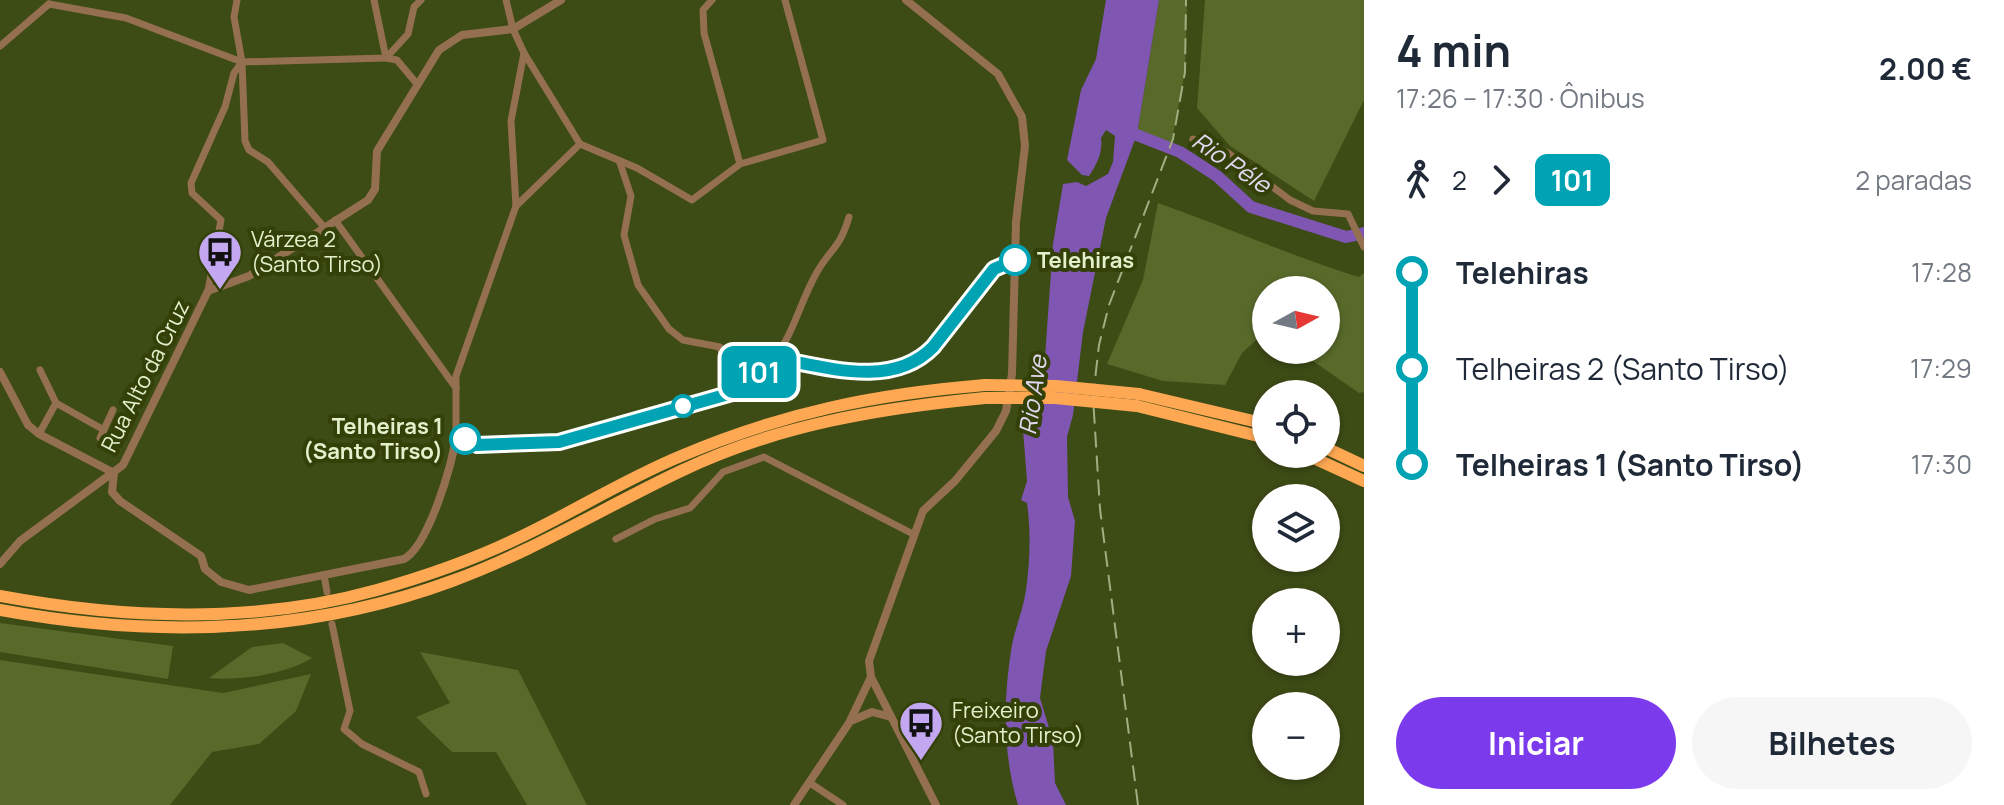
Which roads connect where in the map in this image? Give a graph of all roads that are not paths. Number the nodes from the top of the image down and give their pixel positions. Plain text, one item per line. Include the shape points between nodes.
1 (237, 0) edge
2 (374, 0) edge
3 (421, 0) edge
4 (506, 0) edge
5 (561, 0) edge
6 (712, 0) edge
7 (785, 0) edge
8 (906, 0) edge
9 (48, 2) edge
10 (513, 29) junction
11 (1, 46) edge
12 (524, 53) junction
13 (1, 56) edge
14 (386, 58) junction
15 (242, 62) junction
16 (417, 84) junction
17 (1193, 139) dead end
18 (580, 144) junction
19 (620, 163) junction
20 (740, 164) junction
21 (516, 206) junction
22 (849, 217) dead end
23 (335, 220) junction
24 (324, 227) junction
25 (1364, 247) edge
26 (1015, 260) junction
27 (208, 291) junction
28 (775, 358) junction
29 (40, 370) dead end
30 (0, 372) edge
31 (456, 388) junction
32 (985, 391) junction
33 (732, 393) junction
34 (1138, 400) junction
35 (56, 403) junction
36 (113, 410) dead end
37 (1252, 421) edge
38 (39, 434) junction
39 (1252, 434) edge
40 (456, 436) junction
41 (1340, 455) edge
42 (1364, 466) edge
43 (1336, 468) edge
44 (114, 473) junction
45 (1364, 481) edge
46 (913, 534) junction
47 (616, 539) dead end
48 (2, 560) edge
49 (324, 575) junction
50 (327, 592) dead end
51 (0, 596) edge
52 (0, 610) edge
53 (332, 624) dead end
54 (871, 677) junction
55 (891, 717) junction
56 (849, 723) junction
57 (810, 783) junction
58 (426, 794) dead end
59 (794, 805) edge
60 (843, 805) edge
61 (936, 805) edge

1 - 15 street via 234,17
2 - 14 street
3 - 14 street via 414,7 408,34
4 - 10 street
5 - 10 street
6 - 20 street via 703,10 704,33
7 - 20 street via 823,140
8 - 26 street via 986,62 1017,102 1025,146
9 - 11 street
9 - 15 street via 126,18
10 - 12 street
10 - 16 street via 462,35 439,50
11 - 13 street
12 - 18 street
12 - 21 street via 511,121
14 - 15 street
14 - 16 street via 397,60
15 - 24 street via 249,150 268,162
15 - 27 street via 191,183 192,193 221,220
16 - 23 street via 377,151 375,189 368,200
17 - 25 street via 1228,153 1290,200 1313,211 1348,214
18 - 19 street
18 - 21 street
19 - 20 street via 692,200
19 - 33 street via 631,196 624,235 638,285 683,340 720,347
21 - 31 street
22 - 28 street via 841,243 818,271
23 - 24 street
23 - 31 street
24 - 27 street via 249,276
26 - 28 street via 994,269 933,347 900,368 857,371
26 - 46 street via 1006,411 955,481 923,511
27 - 44 street, Rua Alto da Cruz via 128,457
28 - 33 street
29 - 35 street
30 - 38 street via 28,425
31 - 40 street
32 - 34 highway, bridge via 1056,386
32 - 51 highway via 901,392 756,426 678,457 512,541 376,591 293,607 212,614 127,613
32 - 52 highway via 833,418 760,440 683,470 518,554 378,605 295,622 213,629 126,628
33 - 40 street via 559,442 477,445
34 - 37 highway
34 - 39 highway
35 - 36 street via 102,434
35 - 38 street
38 - 44 street
40 - 49 street via 415,553
41 - 42 highway
43 - 45 highway
44 - 48 street, Rua Alto da Cruz
44 - 49 street via 112,492 120,501 201,556 205,569 221,582 249,590
46 - 47 street via 764,457 723,472 690,508
46 - 54 street via 872,648
49 - 50 street
53 - 58 street via 350,711 344,729 362,744 419,772
54 - 55 street
54 - 56 street
55 - 56 street via 872,712
55 - 61 street
56 - 57 street
57 - 59 street
57 - 60 street

